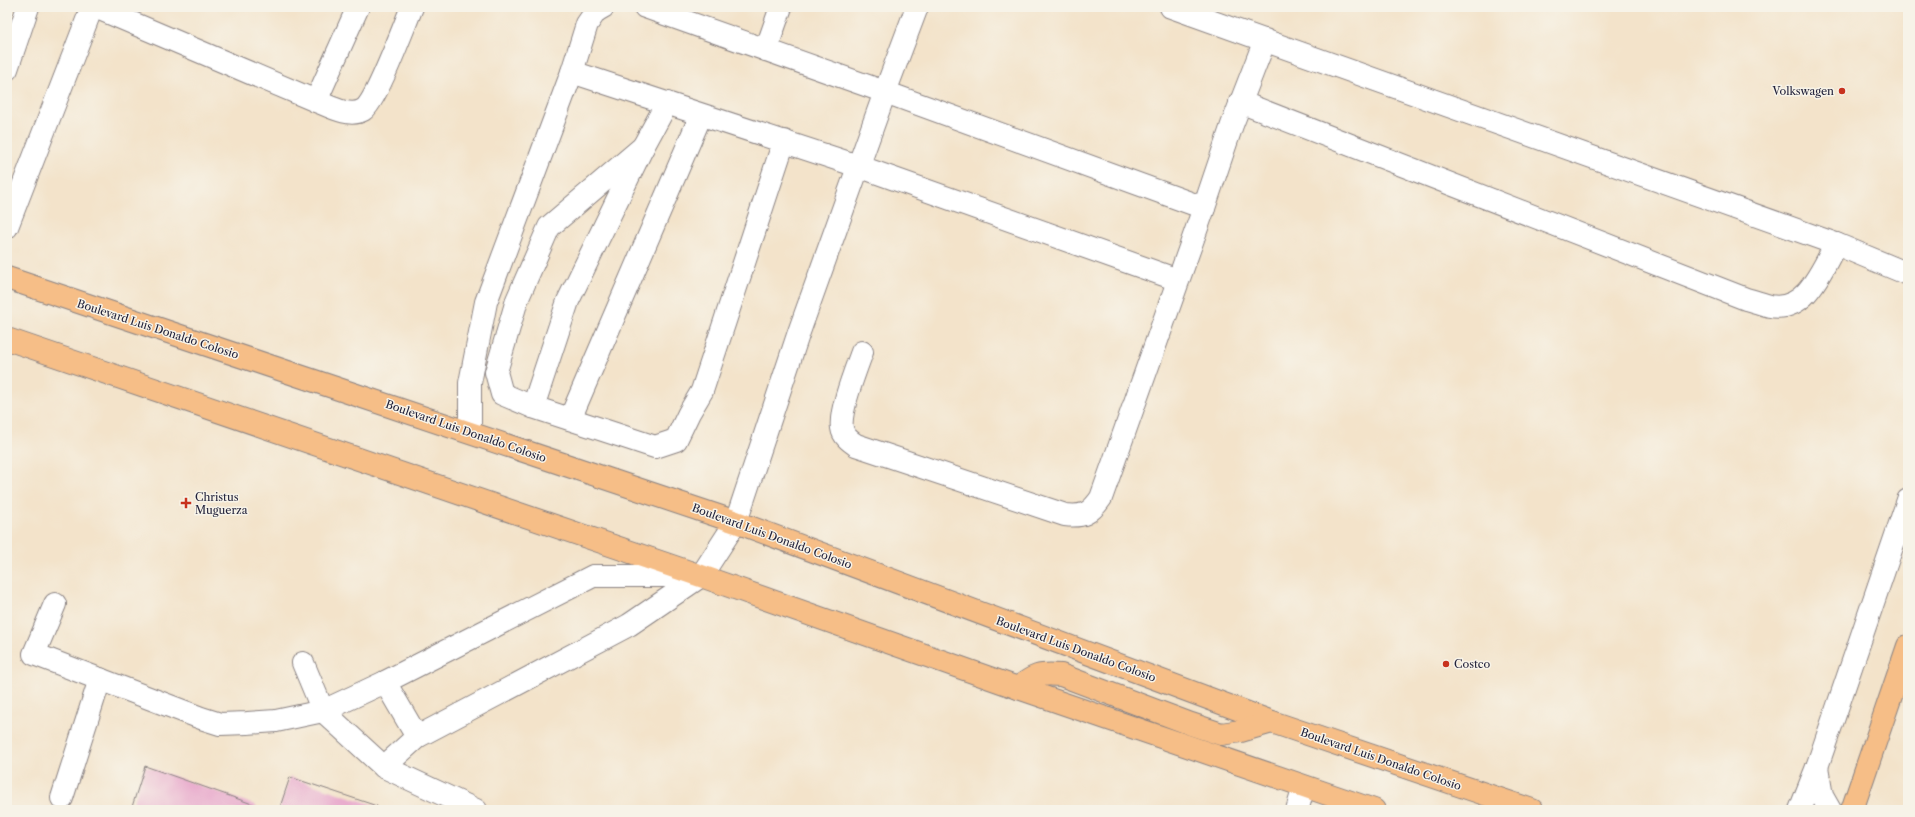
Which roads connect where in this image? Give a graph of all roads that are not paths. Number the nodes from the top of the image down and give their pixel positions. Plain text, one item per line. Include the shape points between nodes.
1 (28, 7) edge
2 (93, 7) edge
3 (358, 7) edge
4 (412, 7) edge
5 (603, 7) edge
6 (645, 7) edge
7 (781, 7) edge
8 (917, 7) edge
9 (1171, 7) edge
10 (1265, 40) junction
11 (766, 50) junction
12 (7, 69) edge
13 (572, 72) junction
14 (885, 92) junction
15 (316, 101) junction
16 (1240, 102) junction
17 (667, 103) junction
18 (701, 115) junction
19 (784, 142) junction
20 (643, 147) junction
21 (858, 166) junction
22 (1204, 208) junction
23 (7, 227) edge
24 (1836, 244) junction
25 (1908, 274) edge
26 (7, 278) edge
27 (1178, 280) junction
28 (7, 340) edge
29 (862, 352) dead end
30 (533, 407) junction
31 (570, 419) junction
32 (470, 432) junction
33 (1908, 500) edge
34 (736, 522) junction
35 (702, 576) junction
36 (55, 604) dead end
37 (1908, 646) edge
38 (302, 663) dead end
39 (100, 680) junction
40 (385, 682) junction
41 (1018, 688) junction
42 (323, 711) junction
43 (1272, 722) junction
44 (418, 737) junction
45 (384, 767) junction
46 (1817, 767) junction
47 (1304, 787) junction
48 (62, 798) dead end
49 (476, 810) edge
50 (1297, 810) edge
51 (1374, 810) edge
52 (1532, 810) edge
53 (1800, 810) edge
54 (1830, 810) edge
55 (1852, 810) edge

1 - 12 street
2 - 15 street
2 - 23 street
3 - 15 street
4 - 15 street via 374,97 364,110 344,112
5 - 13 street via 596,11 587,24
6 - 11 street
7 - 11 street
8 - 14 street
9 - 10 street
10 - 16 street
10 - 24 street
11 - 14 street
13 - 17 street
13 - 32 street via 486,302 470,383
14 - 21 street
14 - 22 street
16 - 22 street
16 - 24 street via 1746,299 1772,306 1791,304 1811,289
17 - 18 street
17 - 20 street
18 - 19 street
18 - 31 street
19 - 21 street
19 - 31 street via 702,391 688,413 676,440 655,447
20 - 30 street via 568,301
20 - 30 street via 549,227 517,300 496,372 502,394
21 - 27 street
21 - 34 street via 798,332
22 - 27 street
24 - 25 street
26 - 32 main road, Boulevard Luis Donaldo Colosio
27 - 29 street via 1101,498 1094,509 1079,517 1065,515 856,445 848,440 842,429 843,412
28 - 35 main road
30 - 31 street
32 - 34 main road, Boulevard Luis Donaldo Colosio
33 - 46 street
34 - 35 street
34 - 43 main road, Boulevard Luis Donaldo Colosio
35 - 40 street via 594,576
35 - 41 main road
35 - 44 street via 629,625
36 - 39 street via 34,654
37 - 55 main road
38 - 42 street
39 - 42 street via 220,724 276,721
39 - 48 street
40 - 42 street
40 - 44 street
41 - 43 main road via 1031,677 1045,673 1061,675 1221,734
41 - 47 main road
42 - 45 street
43 - 52 main road, Boulevard Luis Donaldo Colosio
44 - 45 street
45 - 49 street
46 - 53 street
46 - 54 street via 1822,796
47 - 50 street
47 - 51 main road

